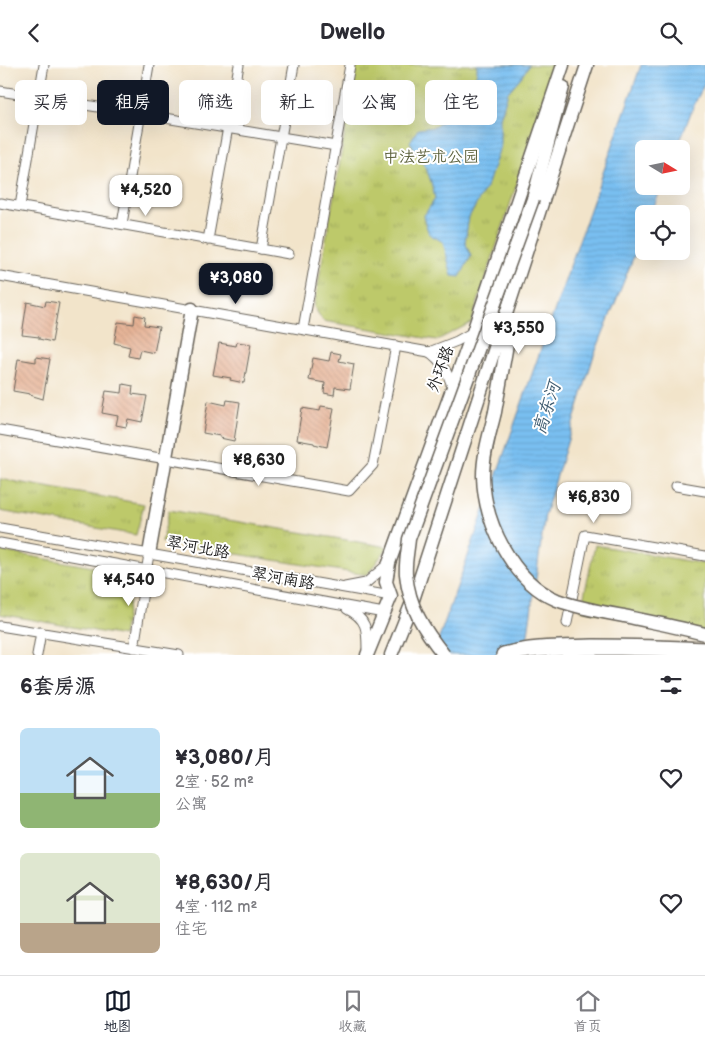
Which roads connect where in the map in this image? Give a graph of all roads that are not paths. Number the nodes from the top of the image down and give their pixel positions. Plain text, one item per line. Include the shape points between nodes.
1 (44, 65) edge
2 (149, 65) edge
3 (239, 65) edge
4 (294, 65) edge
5 (350, 65) edge
6 (563, 65) edge
7 (568, 65) edge
8 (587, 65) edge
9 (42, 80) edge
10 (147, 80) edge
11 (0, 91) edge
12 (15, 93) edge
13 (169, 119) edge
14 (34, 125) edge
15 (139, 125) edge
16 (228, 128) junction
17 (281, 137) junction
18 (336, 146) junction
19 (0, 203) edge
20 (20, 207) junction
21 (122, 224) junction
22 (208, 239) junction
23 (261, 249) junction
24 (289, 254) dead end
25 (0, 276) edge
26 (512, 294) junction
27 (192, 309) junction
28 (303, 329) junction
29 (473, 332) junction
30 (396, 346) junction
31 (429, 352) junction
32 (452, 387) junction
33 (0, 430) edge
34 (166, 458) junction
35 (676, 486) dead end
36 (705, 491) edge
37 (0, 529) edge
38 (0, 543) edge
39 (149, 554) junction
40 (705, 556) edge
41 (389, 563) junction
42 (147, 570) junction
43 (340, 588) junction
44 (391, 596) junction
45 (413, 600) junction
46 (336, 603) junction
47 (384, 613) junction
48 (406, 618) junction
49 (567, 623) dead end
50 (0, 626) edge
51 (41, 633) junction
52 (705, 634) edge
53 (134, 648) junction
54 (705, 650) edge
55 (38, 655) edge
56 (179, 655) edge
57 (367, 655) edge
58 (390, 655) edge
59 (444, 655) edge
60 (504, 655) edge

1 - 9 street
2 - 10 street
3 - 16 street
4 - 17 street
5 - 18 street
6 - 29 street, 外环路
7 - 59 street, bridge via 533,199 409,539 406,573 414,610
8 - 26 street
11 - 12 street
13 - 16 street
14 - 20 street
15 - 21 street
16 - 17 street
16 - 22 street
17 - 18 street
17 - 23 street
18 - 28 street
19 - 20 street
20 - 21 street
21 - 22 street
22 - 23 street
23 - 24 street
25 - 27 street
26 - 45 street
26 - 52 street, bridge via 506,350 483,473 484,495 507,555 524,576 557,600
27 - 28 street
27 - 34 street
28 - 30 street
29 - 31 street
29 - 32 street, 外环路
30 - 31 street
30 - 34 street via 373,465 349,491
31 - 32 street via 437,358
32 - 41 street, 外环路
33 - 34 street
34 - 39 street
35 - 36 street
37 - 39 street, 翠河北路
38 - 42 street, 翠河南路
39 - 42 street
39 - 43 street, 翠河北路
40 - 49 street via 585,535
41 - 43 street via 366,583
41 - 44 street, 外环路 via 386,582
42 - 46 street, 翠河南路
42 - 53 street
43 - 44 street, 翠河北路
44 - 45 street
44 - 47 street
45 - 48 street
46 - 47 street, 翠河南路
46 - 57 street via 358,614 363,622 367,629
47 - 48 street
47 - 57 street
48 - 58 street
50 - 51 street
51 - 53 street
51 - 55 street
53 - 56 street
54 - 60 main road via 562,648

